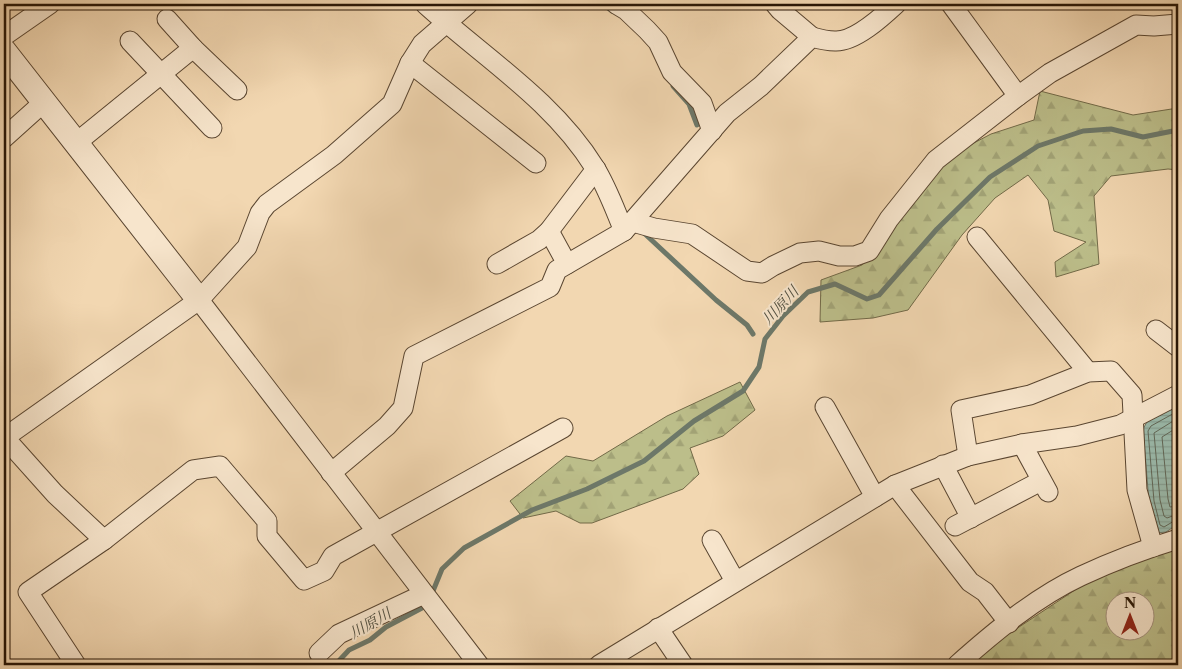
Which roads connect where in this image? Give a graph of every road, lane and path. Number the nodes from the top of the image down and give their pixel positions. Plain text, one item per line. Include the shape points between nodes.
1 (50, 4) edge
2 (425, 4) edge
3 (468, 4) edge
4 (616, 4) edge
5 (775, 4) edge
6 (896, 4) edge
7 (951, 4) edge
8 (166, 19) dead end
9 (446, 24) junction
10 (1178, 24) edge
11 (4, 36) edge
12 (812, 37) junction
13 (130, 41) dead end
14 (193, 48) junction
15 (4, 50) edge
16 (410, 63) junction
17 (162, 73) junction
18 (236, 90) dead end
19 (1018, 96) junction
20 (44, 102) junction
21 (212, 128) dead end
22 (712, 131) junction
23 (4, 138) edge
24 (76, 143) junction
25 (536, 163) dead end
26 (596, 169) junction
27 (628, 226) junction
28 (549, 231) junction
29 (977, 237) dead end
30 (497, 264) dead end
31 (567, 264) junction
32 (199, 300) junction
33 (1156, 330) dead end
34 (1178, 347) edge
35 (1088, 372) junction
36 (1178, 395) edge
37 (826, 407) dead end
38 (1134, 418) junction
39 (563, 428) dead end
40 (4, 437) edge
41 (1022, 444) junction
42 (968, 456) junction
43 (943, 465) junction
44 (331, 473) junction
45 (895, 485) junction
46 (875, 497) junction
47 (376, 532) junction
48 (1178, 539) edge
49 (104, 540) junction
50 (712, 540) dead end
51 (1153, 547) junction
52 (735, 581) junction
53 (424, 594) junction
54 (1008, 623) junction
55 (658, 628) junction
56 (319, 653) dead end
57 (76, 665) edge
58 (479, 665) edge
59 (599, 665) edge
60 (684, 665) edge
61 (957, 665) edge

1 - 11 street
2 - 9 street
3 - 9 street
4 - 22 street via 658,42 672,72 702,103
5 - 12 street
6 - 12 street via 853,37 836,42
7 - 19 street
8 - 14 street
9 - 16 street via 422,44
9 - 26 street via 541,102
10 - 19 street via 1136,25 1050,73
12 - 22 street via 761,86 727,113
13 - 17 street
14 - 17 street
14 - 18 street
15 - 20 street
16 - 25 street
16 - 32 street via 392,104 334,154 267,204 260,213 247,247
17 - 21 street
17 - 24 street
19 - 27 street via 936,160 889,219 869,251 855,256 819,251 800,253 762,273 747,271 692,234
20 - 23 street
20 - 24 street
22 - 27 street
24 - 32 street
26 - 27 street
26 - 28 street
27 - 31 street
28 - 30 street
28 - 31 street
29 - 35 street
31 - 44 street via 557,270 550,287 414,356 403,408 387,426
32 - 40 street
32 - 44 street
33 - 34 street
35 - 38 street via 1110,371 1132,395
35 - 42 street via 1030,395 961,410
36 - 38 street
37 - 46 street
38 - 41 street via 1077,436
38 - 51 street via 1137,490
39 - 47 street
40 - 49 street via 55,494
41 - 42 street
41 - 43 street via 1044,486 963,522
42 - 43 street
43 - 45 street
44 - 47 street
45 - 46 street
45 - 54 street via 970,582 985,592
46 - 52 street
47 - 49 street via 334,556 324,570 304,580 267,536 267,521 220,466 193,470
47 - 53 street
48 - 51 street
49 - 57 street via 28,592
50 - 52 street
51 - 54 street via 1080,576
52 - 55 street
53 - 56 street via 339,634
53 - 58 street
54 - 61 street
55 - 59 street
55 - 60 street

